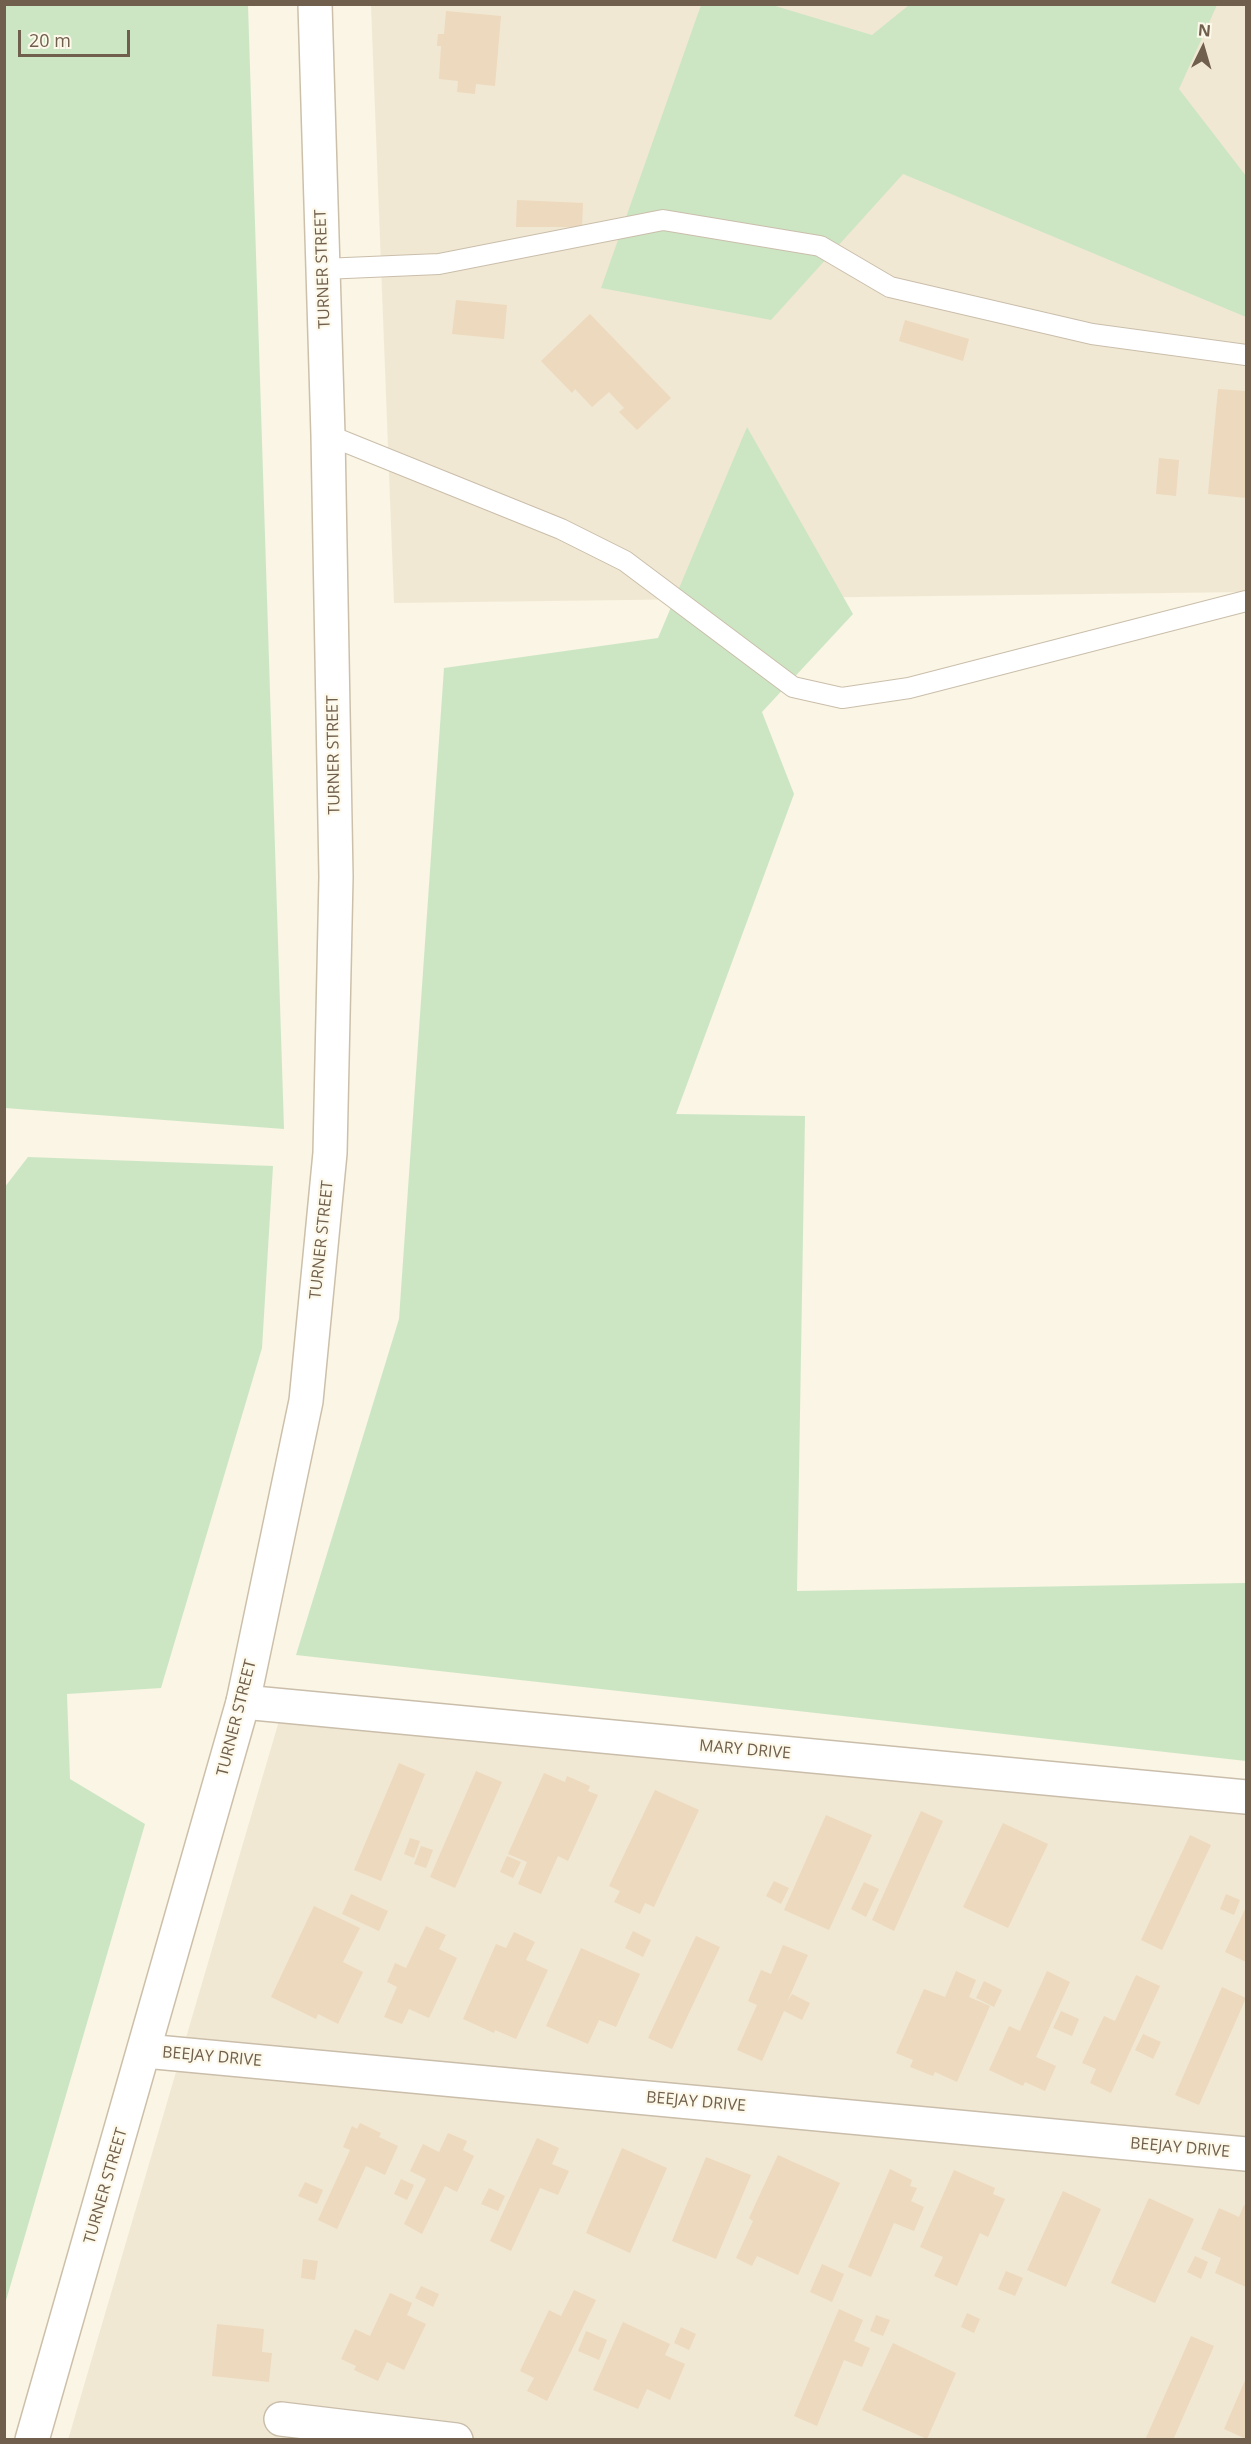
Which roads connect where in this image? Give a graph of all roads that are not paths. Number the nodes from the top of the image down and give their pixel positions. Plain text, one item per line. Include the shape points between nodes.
1 (315, 4) edge
2 (323, 269) junction
3 (1246, 355) edge
4 (328, 435) junction
5 (1246, 601) edge
6 (243, 1702) junction
7 (1246, 1797) edge
8 (145, 2050) junction
9 (1246, 2154) edge
10 (281, 2419) dead end
11 (387, 2436) edge
12 (32, 2439) edge
13 (456, 2439) edge

1 - 2 street, TURNER STREET
2 - 3 lane via 439,264 663,220 820,246 890,287 1070,329
2 - 4 street, TURNER STREET
4 - 5 lane via 561,529 625,561 793,687 842,698 909,688
4 - 6 street, TURNER STREET via 336,877 330,1153 306,1401
6 - 7 street, MARY DRIVE
6 - 8 street, TURNER STREET
8 - 9 street, BEEJAY DRIVE
8 - 12 street, TURNER STREET
10 - 11 street
11 - 13 street

